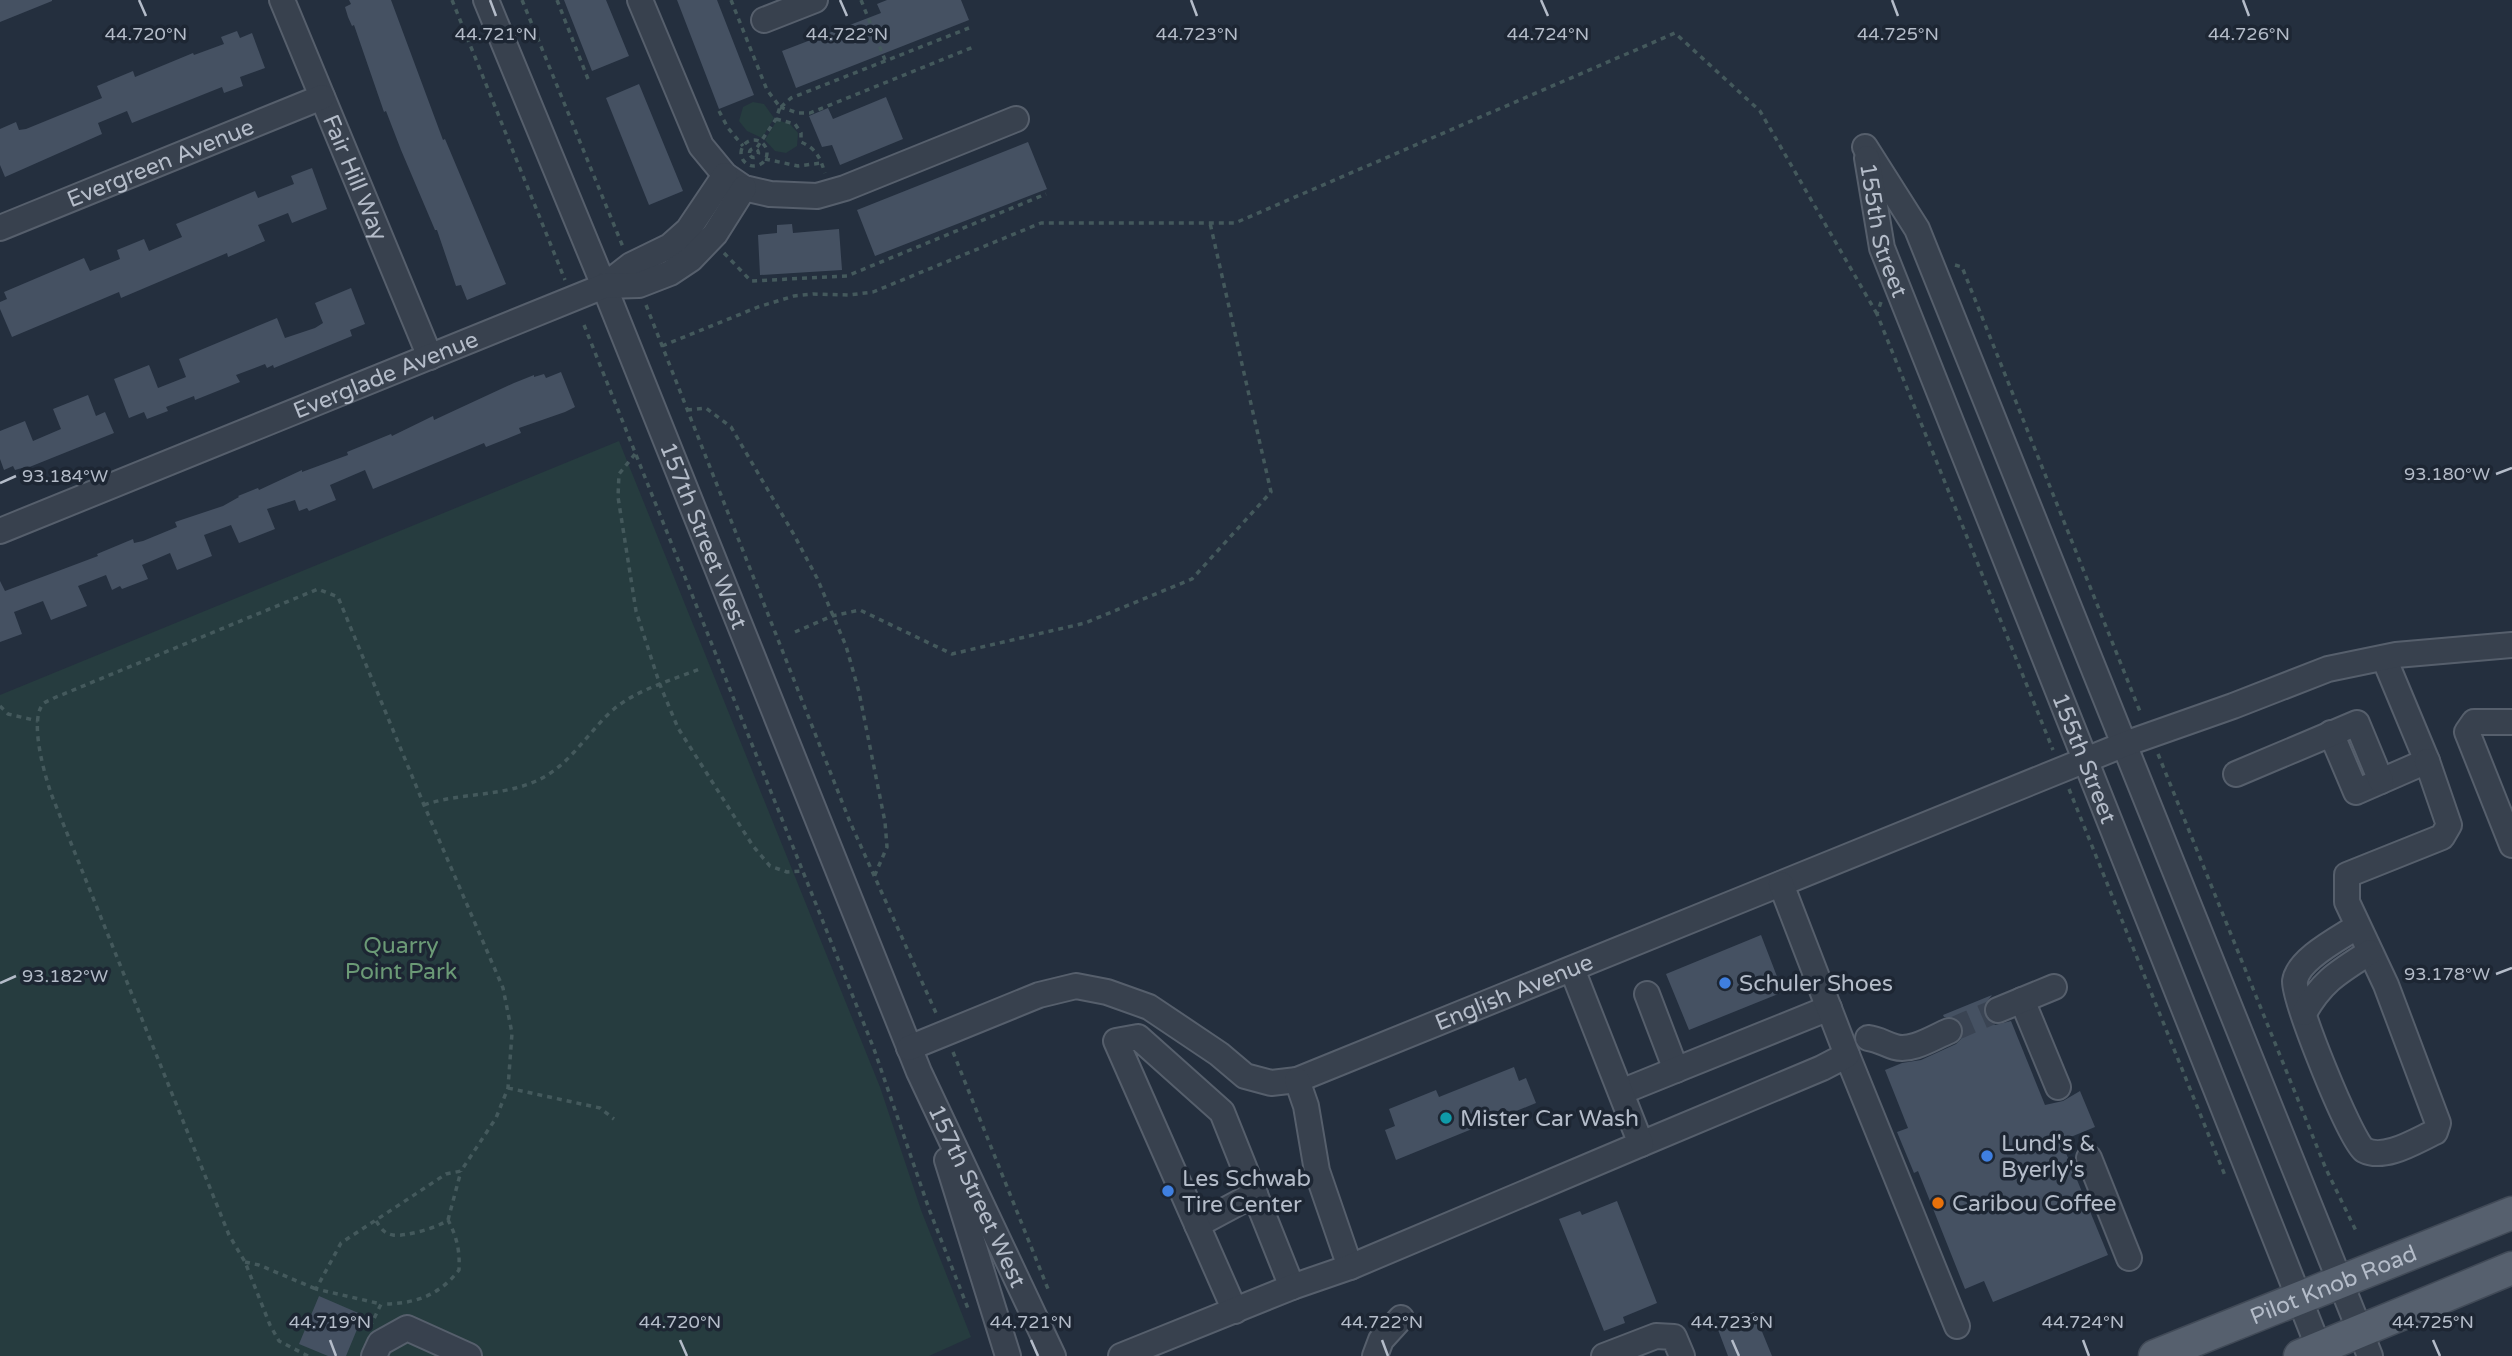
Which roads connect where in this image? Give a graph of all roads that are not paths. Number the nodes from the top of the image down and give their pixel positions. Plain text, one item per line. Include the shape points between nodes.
1 (282, 0) edge
2 (486, 0) edge
3 (640, 0) edge
4 (815, 0) edge
5 (764, 20) dead end
6 (322, 97) junction
7 (1016, 118) dead end
8 (735, 182) junction
9 (0, 228) edge
10 (604, 285) junction
11 (430, 356) junction
12 (0, 531) edge
13 (2512, 645) edge
14 (2384, 657) junction
15 (2512, 722) edge
16 (2125, 744) junction
17 (2086, 761) junction
18 (2427, 761) junction
19 (2236, 774) dead end
20 (2512, 845) edge
21 (1781, 884) junction
22 (2358, 926) junction
23 (2370, 952) junction
24 (1572, 969) junction
25 (2054, 987) dead end
26 (1647, 994) dead end
27 (2022, 1000) junction
28 (1132, 1002) junction
29 (1829, 1008) junction
30 (1998, 1010) tunnel mouth
31 (2304, 1013) junction
32 (1950, 1031) tunnel mouth
33 (1126, 1038) junction
34 (1868, 1038) dead end
35 (909, 1048) junction
36 (1847, 1055) junction
37 (1234, 1067) junction
38 (1676, 1070) junction
39 (919, 1072) junction
40 (1297, 1080) junction
41 (2058, 1087) dead end
42 (1621, 1092) junction
43 (1211, 1101) junction
44 (1642, 1144) junction
45 (2089, 1158) dead end
46 (1255, 1195) junction
47 (2512, 1213) edge
48 (1197, 1225) junction
49 (2129, 1258) dead end
50 (1350, 1267) junction
51 (2512, 1268) edge
52 (2341, 1281) junction
53 (1292, 1287) junction
54 (2300, 1297) junction
55 (1235, 1311) junction
56 (1401, 1318) dead end
57 (1957, 1326) dead end
58 (2365, 1344) edge
59 (2314, 1353) edge
60 (374, 1356) edge
61 (469, 1356) edge
62 (1008, 1356) edge
63 (1052, 1356) edge
64 (1121, 1356) edge
65 (1375, 1356) edge
66 (1604, 1356) edge
67 (1682, 1356) edge
68 (2155, 1356) edge

1 - 6 street, Fair Hill Way
2 - 10 street, 157th Street West
3 - 8 street via 701,146
4 - 5 street
6 - 9 street, Evergreen Avenue
6 - 11 street, Fair Hill Way
7 - 8 street via 817,196
8 - 10 street via 670,246 628,258
8 - 10 street, Everglade Avenue via 715,234 691,259 639,285
10 - 11 street, Everglade Avenue
10 - 35 street, 157th Street West
11 - 12 street, Everglade Avenue
13 - 14 street, English Avenue
14 - 16 street, English Avenue via 2328,669
14 - 18 street
15 - 20 street via 2474,722 2467,732
16 - 17 street, English Avenue
16 - 17 street, 155th Street via 1917,229 1865,147 1882,248
16 - 52 street, 155th Street
17 - 21 street, English Avenue
17 - 54 street, 155th Street
18 - 19 street via 2381,781 2357,723
18 - 22 street via 2449,825 2442,837 2347,875 2347,902
21 - 24 street, English Avenue
21 - 29 street
22 - 23 street
22 - 31 street via 2305,961 2295,981
23 - 31 street via 2330,977
23 - 31 street via 2438,1123 2435,1132 2382,1153 2364,1150 2332,1090
24 - 40 street, English Avenue
24 - 42 street
25 - 27 street
26 - 38 street
27 - 30 street
27 - 41 street
28 - 33 street
28 - 35 street, English Avenue via 1076,986 1040,995
28 - 37 street, English Avenue via 1149,1007
29 - 36 street
29 - 38 street
32 - 34 street via 1909,1048
33 - 43 street via 1138,1037
33 - 48 street via 1116,1041
35 - 39 street, 157th Street West
36 - 44 street
36 - 57 street
37 - 40 street, English Avenue via 1245,1076 1271,1083
37 - 43 street
38 - 42 street
39 - 62 street, 157th Street West
39 - 63 street, 157th Street West
40 - 50 street via 1317,1171
42 - 44 street
43 - 46 street via 1222,1112
44 - 50 street
45 - 49 street
46 - 48 street
46 - 53 street
47 - 52 main road, Pilot Knob Road
48 - 55 street
50 - 53 street
51 - 58 main road
52 - 54 main road, Pilot Knob Road
52 - 58 street, 155th Street
53 - 55 street
54 - 59 street, 155th Street
54 - 68 main road, Pilot Knob Road
55 - 64 street
56 - 65 street via 1381,1340
58 - 59 main road
60 - 61 street via 380,1343 407,1328
66 - 67 street via 1656,1336 1674,1337

